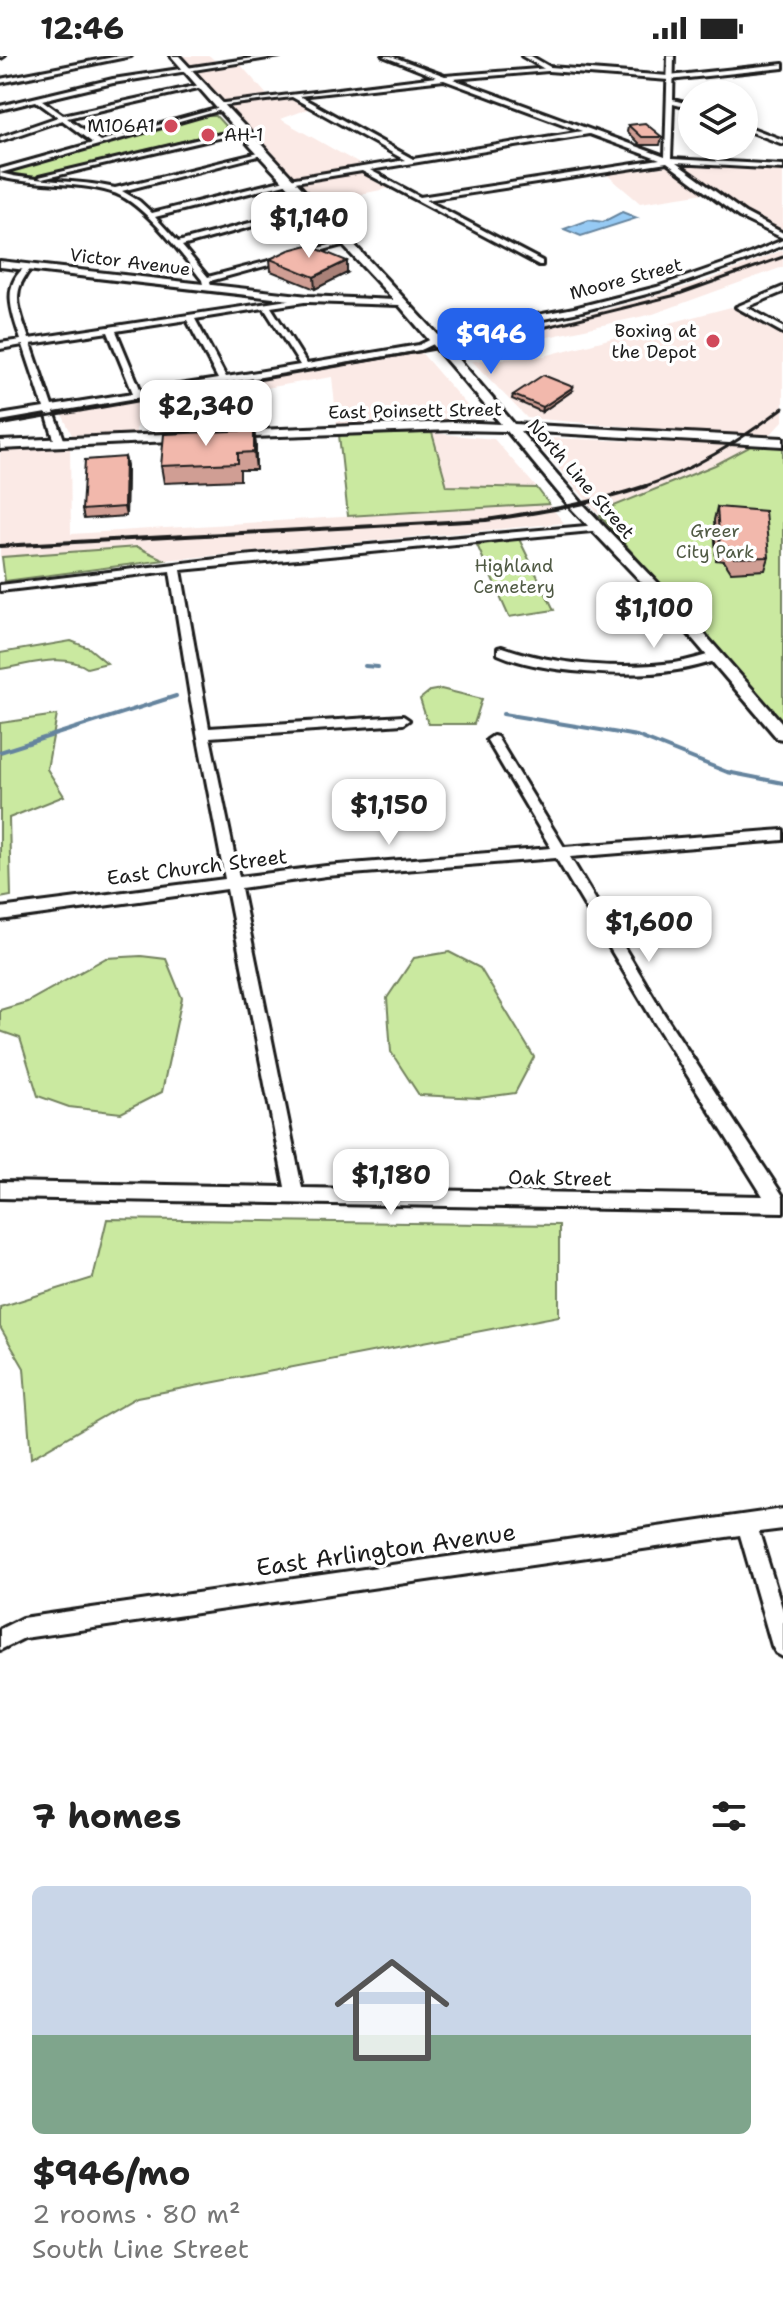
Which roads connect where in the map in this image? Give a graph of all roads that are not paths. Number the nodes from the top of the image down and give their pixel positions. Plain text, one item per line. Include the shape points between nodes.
1 (128, 56) edge
2 (175, 56) edge
3 (277, 56) edge
4 (386, 56) edge
5 (526, 56) edge
6 (671, 56) edge
7 (783, 66) edge
8 (186, 68) junction
9 (548, 69) junction
10 (444, 77) junction
11 (669, 78) junction
12 (0, 81) edge
13 (204, 86) junction
14 (293, 95) junction
15 (35, 98) junction
16 (669, 101) junction
17 (678, 103) edge
18 (220, 107) junction
19 (0, 108) edge
20 (64, 117) junction
21 (242, 131) junction
22 (588, 132) junction
23 (758, 132) edge
24 (0, 139) edge
25 (783, 142) edge
26 (98, 143) junction
27 (263, 154) junction
28 (412, 161) junction
29 (668, 161) junction
30 (783, 167) edge
31 (363, 169) junction
32 (0, 173) edge
33 (30, 181) junction
34 (289, 181) junction
35 (115, 190) junction
36 (418, 199) junction
37 (314, 208) junction
38 (149, 216) junction
39 (783, 239) edge
40 (345, 243) junction
41 (175, 245) junction
42 (539, 263) dead end
43 (0, 264) edge
44 (28, 267) junction
45 (206, 284) junction
46 (783, 289) edge
47 (308, 299) junction
48 (400, 302) junction
49 (266, 305) junction
50 (190, 317) junction
51 (111, 330) junction
52 (783, 330) edge
53 (436, 339) junction
54 (26, 343) junction
55 (0, 346) edge
56 (304, 365) junction
57 (223, 379) junction
58 (138, 394) junction
59 (50, 409) junction
60 (0, 418) edge
61 (511, 427) junction
62 (222, 435) edge
63 (208, 436) edge
64 (60, 442) junction
65 (783, 442) edge
66 (0, 445) edge
67 (598, 528) junction
68 (175, 566) junction
69 (0, 588) edge
70 (502, 651) dead end
71 (716, 657) junction
72 (403, 720) dead end
73 (203, 733) junction
74 (783, 734) edge
75 (493, 740) dead end
76 (783, 835) edge
77 (558, 852) junction
78 (233, 882) junction
79 (0, 914) edge
80 (0, 1190) edge
81 (295, 1195) junction
82 (780, 1204) edge
83 (783, 1519) edge
84 (747, 1524) junction
85 (0, 1640) edge
86 (783, 1646) edge

1 - 12 street
2 - 8 main road, North Line Street
3 - 8 street
4 - 10 street
5 - 9 main road
6 - 11 street
7 - 11 main road
8 - 13 main road, North Line Street
8 - 15 street
9 - 10 street
9 - 11 main road
10 - 14 street
10 - 22 street
11 - 16 street
13 - 18 main road, North Line Street
13 - 20 street
14 - 18 street
14 - 28 street
15 - 19 street
15 - 20 street
16 - 17 street
16 - 29 street
18 - 21 main road, North Line Street
18 - 26 street
20 - 24 street
20 - 26 street
21 - 27 main road, North Line Street
21 - 33 street
22 - 28 street
22 - 29 street
23 - 25 street
26 - 32 street
27 - 34 main road, North Line Street
27 - 35 street
28 - 31 street
29 - 30 street
29 - 36 street
29 - 39 street
31 - 34 street
31 - 36 street
32 - 33 street
33 - 35 street
34 - 37 main road, North Line Street
34 - 38 street
35 - 38 street
36 - 42 street
37 - 40 main road, North Line Street
37 - 41 street
38 - 41 street
39 - 53 street, Moore Street via 699,276 652,290
40 - 45 street
40 - 48 main road, North Line Street
41 - 45 street
43 - 44 main road, Victor Avenue
44 - 45 main road, Victor Avenue
44 - 54 street via 12,293
45 - 47 main road, Victor Avenue
46 - 52 street via 740,307
47 - 48 main road, Victor Avenue
47 - 49 street
48 - 53 main road, North Line Street
49 - 50 street
49 - 56 street
50 - 51 street
50 - 57 street
51 - 54 street
51 - 58 street
53 - 56 street, Moore Street via 421,347
53 - 61 main road, North Line Street
54 - 55 street
54 - 59 street
56 - 57 street, Moore Street
57 - 58 street, Moore Street
58 - 59 street, Moore Street
59 - 60 street, Moore Street
59 - 64 street
61 - 62 main road, East Poinsett Street
61 - 65 main road, East Poinsett Street
61 - 67 main road, North Line Street
63 - 64 main road
64 - 66 main road
67 - 68 street
67 - 71 main road, North Line Street
68 - 69 street
68 - 73 street
70 - 71 street via 523,660 628,668 673,667
71 - 74 main road, North Line Street
72 - 73 street
73 - 78 street
75 - 77 street
76 - 77 street, East Church Street
77 - 78 street, East Church Street
77 - 82 street
78 - 79 street, East Church Street
78 - 81 street
80 - 81 street, Oak Street
81 - 82 street, Oak Street
83 - 84 street, East Arlington Avenue
84 - 85 street, East Arlington Avenue via 22,1628
84 - 86 street

